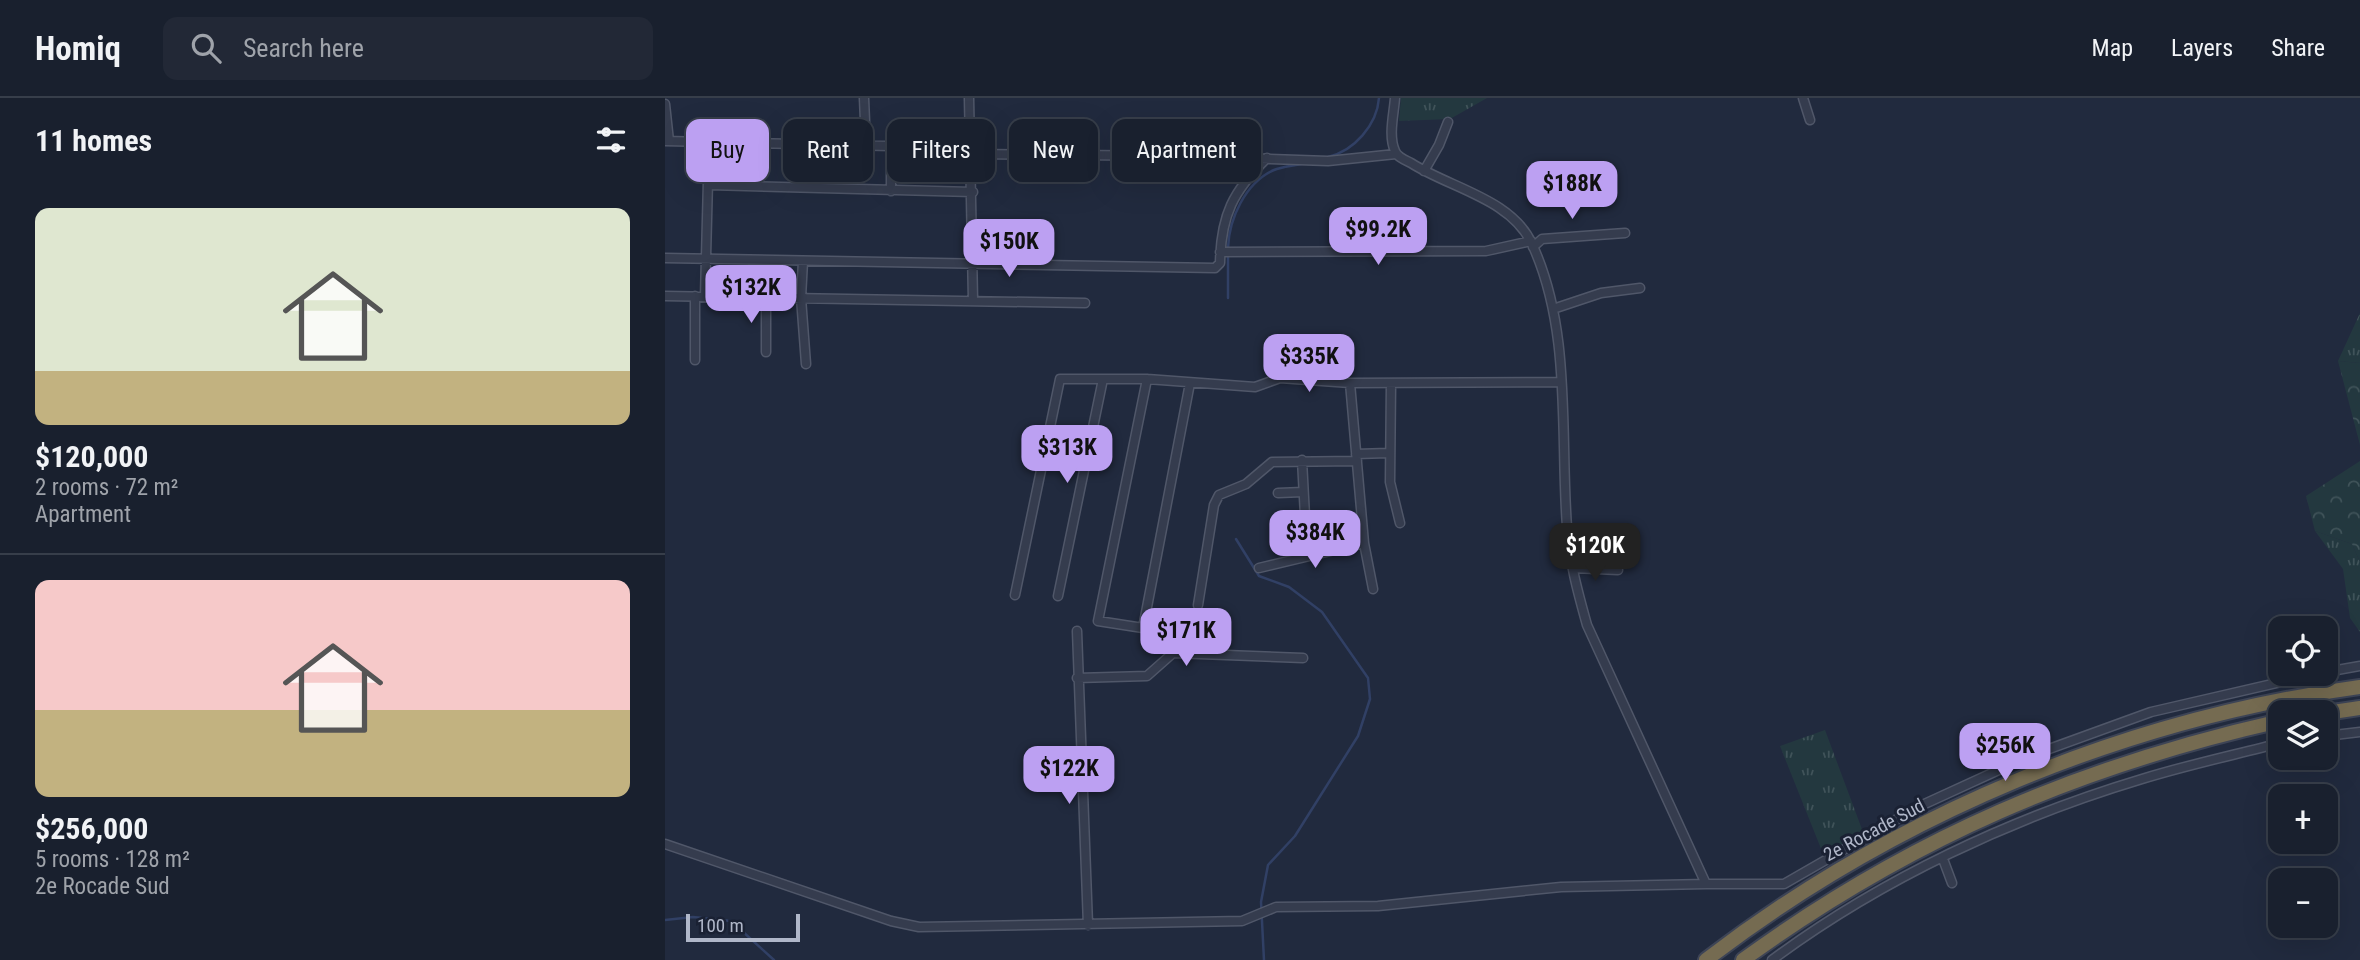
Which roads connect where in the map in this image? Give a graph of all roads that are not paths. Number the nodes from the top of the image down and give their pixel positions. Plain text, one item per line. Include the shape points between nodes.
1 (864, 98) edge
2 (969, 98) edge
3 (1395, 98) edge
4 (1803, 98) edge
5 (665, 104) edge
6 (865, 119) edge
7 (969, 119) edge
8 (1809, 120) dead end
9 (1448, 122) dead end
10 (667, 141) edge
11 (686, 141) edge
12 (995, 154) edge
13 (1396, 154) junction
14 (1267, 158) junction
15 (1424, 171) junction
16 (891, 182) edge
17 (972, 182) edge
18 (709, 185) joint
19 (891, 191) junction
20 (973, 192) junction
21 (1625, 233) dead end
22 (1532, 244) junction
23 (1220, 252) junction
24 (665, 258) edge
25 (707, 259) junction
26 (803, 261) junction
27 (971, 264) junction
28 (1640, 288) dead end
29 (665, 296) edge
30 (695, 296) junction
31 (705, 296) junction
32 (766, 297) junction
33 (801, 298) junction
34 (973, 301) junction
35 (1085, 303) dead end
36 (1553, 309) junction
37 (766, 352) dead end
38 (695, 360) dead end
39 (806, 364) dead end
40 (1103, 379) junction
41 (1147, 379) junction
42 (1560, 382) junction
43 (1190, 383) junction
44 (1350, 383) junction
45 (1391, 383) junction
46 (1388, 453) junction
47 (1357, 457) junction
48 (1302, 460) junction
49 (1303, 492) junction
50 (1278, 493) dead end
51 (1400, 523) dead end
52 (1306, 535) dead end
53 (1364, 543) junction
54 (1259, 568) dead end
55 (1573, 568) junction
56 (1618, 570) dead end
57 (1373, 589) dead end
58 (1015, 595) dead end
59 (1058, 596) dead end
60 (1198, 605) dead end
61 (1077, 631) dead end
62 (1303, 658) dead end
63 (2360, 666) edge
64 (2338, 670) edge
65 (1077, 678) junction
66 (2268, 685) edge
67 (2360, 687) edge
68 (2360, 708) edge
69 (2338, 711) edge
70 (2268, 725) edge
71 (2360, 732) edge
72 (2338, 735) edge
73 (2268, 746) edge
74 (665, 844) edge
75 (1943, 859) junction
76 (1952, 883) dead end
77 (1706, 884) junction
78 (1088, 925) junction
79 (1706, 960) edge
80 (1743, 960) edge
81 (1772, 960) edge

1 - 6 street
2 - 7 street
3 - 13 street via 1392,143
4 - 8 street
5 - 10 street
9 - 15 street
10 - 11 street
12 - 14 street
13 - 14 street via 1328,161
13 - 15 street
14 - 23 street via 1242,182 1224,221
15 - 22 street via 1516,219
16 - 19 street
17 - 20 street
18 - 19 street
18 - 25 street
19 - 20 street
20 - 27 street
21 - 22 street via 1542,239
22 - 23 street via 1486,251
22 - 36 street
23 - 27 street via 1215,268
24 - 25 street
25 - 26 street
25 - 31 street
26 - 27 street
26 - 33 street
27 - 34 street
28 - 36 street via 1614,289
29 - 30 street
30 - 31 street
30 - 38 street
31 - 32 street
32 - 33 street
32 - 37 street
33 - 34 street
33 - 39 street
34 - 35 street
36 - 42 street
40 - 41 street
40 - 58 street via 1060,379
40 - 59 street
41 - 43 street
41 - 43 street via 1098,621 1143,628
42 - 45 street
42 - 55 street
43 - 44 street via 1255,387 1280,378
44 - 45 street
44 - 47 street
45 - 46 street
46 - 47 street
46 - 51 street via 1389,482
47 - 48 street
47 - 53 street
48 - 49 street
48 - 60 street via 1272,462 1246,484 1216,499
49 - 50 street
49 - 52 street
53 - 54 street
53 - 57 street
55 - 56 street
55 - 77 street via 1587,625
61 - 65 street
62 - 65 street via 1173,653 1147,676
63 - 64 street
65 - 78 street
66 - 77 street via 2151,712 2027,757 1907,813 1784,884
67 - 79 highway, 2e Rocade Sud via 2307,694 2180,725 2037,773 1896,838 1772,912
68 - 69 highway
70 - 80 highway, 2e Rocade Sud via 2117,765 1992,814 1868,876
71 - 72 street
73 - 75 street via 2141,779
74 - 78 street via 919,927
75 - 76 street
75 - 81 street via 1814,929
77 - 78 street via 1561,887 1403,904 1276,907 1252,919

